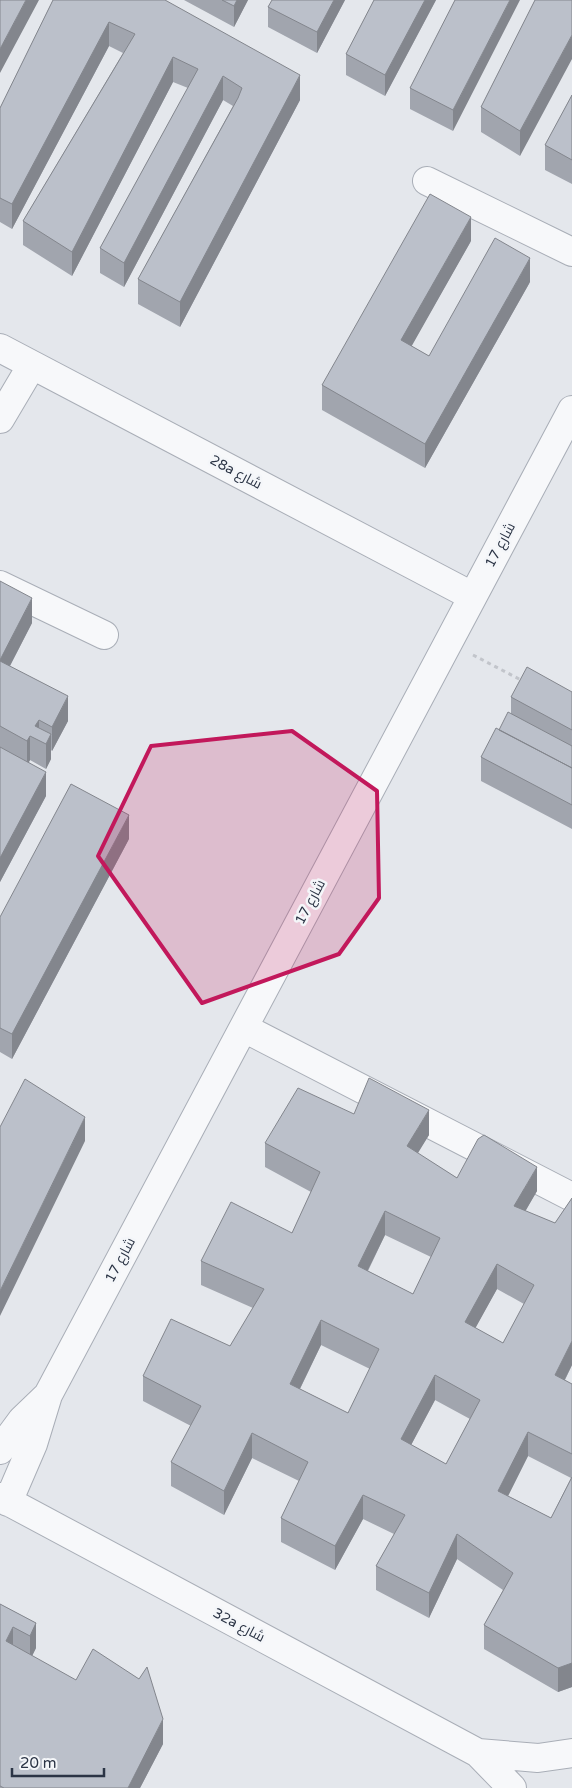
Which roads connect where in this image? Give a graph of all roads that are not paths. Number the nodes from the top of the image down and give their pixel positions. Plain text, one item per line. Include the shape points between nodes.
1 (427, 181) dead end
2 (572, 252) edge
3 (0, 348) edge
4 (32, 365) junction
5 (572, 410) edge
6 (0, 418) edge
7 (0, 585) edge
8 (472, 596) junction
9 (104, 635) dead end
10 (244, 1028) junction
11 (572, 1197) edge
12 (48, 1394) junction
13 (0, 1450) edge
14 (4, 1499) edge
15 (478, 1753) junction
16 (572, 1753) edge
17 (512, 1788) edge

1 - 2 street
3 - 4 street, 28a شارع
4 - 6 street
4 - 8 street, 28a شارع
5 - 8 street, شارع 17
7 - 9 street
8 - 10 street, شارع 17
10 - 11 street
10 - 12 street, شارع 17
12 - 13 street, شارع 17 via 22,1420
12 - 14 street, شارع 17 via 33,1444
14 - 15 street, 32a شارع
15 - 16 street, 32a شارع via 538,1758
15 - 17 street, 32a شارع

